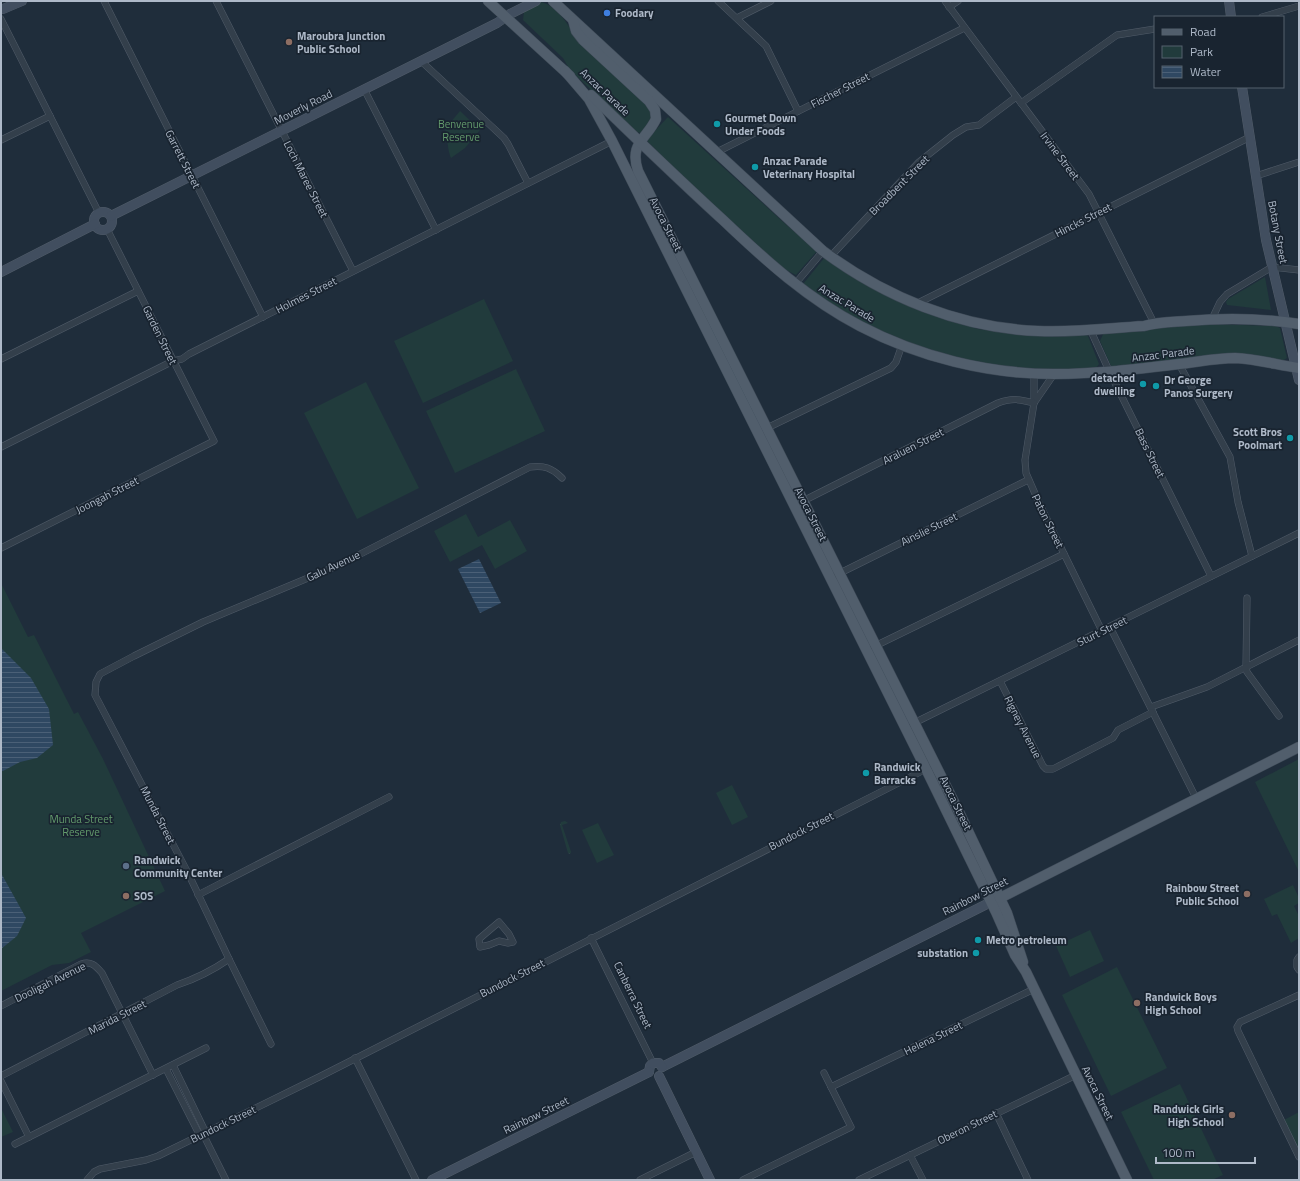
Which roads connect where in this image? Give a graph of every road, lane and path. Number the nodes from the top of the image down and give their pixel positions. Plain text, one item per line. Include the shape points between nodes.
1 (22, 1) edge
2 (104, 1) edge
3 (216, 1) edge
4 (488, 1) edge
5 (536, 1) edge
6 (553, 1) edge
7 (718, 1) edge
8 (771, 1) edge
9 (945, 1) edge
10 (958, 1) edge
11 (1229, 1) edge
12 (1299, 6) edge
13 (949, 7) junction
14 (2, 13) edge
15 (1229, 16) edge
16 (1265, 16) edge
17 (506, 17) junction
18 (737, 18) junction
19 (573, 20) junction
20 (964, 28) junction
21 (1154, 29) edge
22 (421, 61) junction
23 (565, 72) junction
24 (1242, 88) edge
25 (364, 90) junction
26 (1016, 96) junction
27 (1021, 104) junction
28 (798, 111) junction
29 (50, 116) junction
30 (282, 132) junction
31 (1250, 137) junction
32 (1, 140) edge
33 (612, 141) junction
34 (639, 141) junction
35 (715, 152) junction
36 (657, 159) junction
37 (1299, 162) edge
38 (638, 171) junction
39 (192, 175) junction
40 (1256, 176) junction
41 (528, 184) junction
42 (1099, 212) junction
43 (99, 213) junction
44 (111, 216) junction
45 (95, 224) junction
46 (107, 229) junction
47 (436, 230) junction
48 (826, 254) junction
49 (679, 266) junction
50 (1272, 268) junction
51 (1299, 270) edge
52 (353, 271) junction
53 (1, 272) edge
54 (795, 284) junction
55 (138, 290) junction
56 (916, 304) junction
57 (262, 317) junction
58 (1212, 319) junction
59 (1286, 322) junction
60 (1154, 323) junction
61 (1299, 324) edge
62 (1090, 330) junction
63 (902, 345) junction
64 (1, 359) edge
65 (173, 361) junction
66 (1179, 364) junction
67 (1298, 368) edge
68 (1109, 372) junction
69 (1034, 373) junction
70 (1054, 374) junction
71 (1299, 380) edge
72 (1034, 404) junction
73 (762, 431) junction
74 (214, 441) joint
75 (1, 447) edge
76 (562, 478) dead end
77 (1028, 480) junction
78 (803, 501) junction
79 (794, 506) junction
80 (1299, 533) edge
81 (1, 548) edge
82 (1064, 554) junction
83 (1252, 556) junction
84 (835, 575) junction
85 (1211, 576) junction
86 (1247, 598) dead end
87 (1110, 627) junction
88 (1102, 631) junction
89 (1299, 640) edge
90 (876, 646) junction
91 (866, 650) junction
92 (1246, 666) junction
93 (100, 674) joint
94 (1000, 681) junction
95 (1152, 709) junction
96 (1279, 716) dead end
97 (910, 725) junction
98 (1299, 747) edge
99 (930, 766) junction
100 (389, 797) dead end
101 (1196, 798) junction
102 (198, 895) junction
103 (995, 900) junction
104 (590, 938) junction
105 (513, 942) joint
106 (228, 957) junction
107 (1298, 958) edge
108 (1299, 970) edge
109 (1034, 989) junction
110 (1299, 995) edge
111 (1, 1006) edge
112 (122, 1015) junction
113 (270, 1044) dead end
114 (206, 1048) dead end
115 (355, 1058) junction
116 (173, 1065) junction
117 (662, 1067) junction
118 (651, 1068) junction
119 (166, 1069) junction
120 (824, 1073) dead end
121 (152, 1075) junction
122 (1076, 1075) junction
123 (1, 1076) edge
124 (659, 1076) junction
125 (1, 1081) edge
126 (832, 1087) junction
127 (996, 1113) junction
128 (203, 1134) junction
129 (29, 1137) junction
130 (15, 1144) dead end
131 (696, 1152) junction
132 (910, 1155) junction
133 (1299, 1158) edge
134 (87, 1180) edge
135 (226, 1180) edge
136 (416, 1180) edge
137 (432, 1180) edge
138 (640, 1180) edge
139 (710, 1180) edge
140 (743, 1180) edge
141 (859, 1180) edge
142 (923, 1180) edge
143 (1028, 1180) edge
144 (1127, 1180) edge

1 - 14 street
2 - 39 street, Garrett Street
3 - 30 street, Loch Maree Street
4 - 17 main road, Anzac Parade
5 - 17 street, Moverly Road
6 - 19 main road
7 - 18 street
8 - 18 street
9 - 13 street, Irvine Street
10 - 13 street
11 - 15 street
12 - 16 street
13 - 20 street, Irvine Street
14 - 29 street
17 - 22 street, Moverly Road
17 - 23 main road, Anzac Parade
18 - 28 street via 766,46
19 - 34 main road via 576,31 583,40 642,94 655,110 654,123
19 - 35 main road
20 - 26 street, Irvine Street
20 - 28 street, Fischer Street
21 - 27 street via 1117,35
22 - 25 street, Moverly Road
22 - 41 street via 504,138
23 - 33 main road, Avoca Street via 588,100
23 - 34 main road, Anzac Parade
24 - 31 street, Botany Street
25 - 30 street, Moverly Road
25 - 47 street
26 - 27 street, Irvine Street
26 - 48 street, Broadbent Street via 979,124 966,127 953,135 919,162
27 - 42 street, Irvine Street via 1089,194
28 - 35 street, Fischer Street
29 - 32 street
29 - 43 street
30 - 39 street, Moverly Road
30 - 52 street, Loch Maree Street
31 - 40 street, Botany Street
31 - 42 street, Hincks Street
33 - 41 street, Holmes Street
33 - 49 main road, Avoca Street
34 - 36 main road, Anzac Parade
34 - 38 main road via 635,156
35 - 48 main road
36 - 38 main road via 645,157 640,162
36 - 54 main road, Anzac Parade via 753,249
37 - 40 street
38 - 49 main road, Avoca Street
39 - 44 street, Moverly Road
39 - 57 street, Garrett Street
40 - 50 street, Botany Street
41 - 47 street, Holmes Street
42 - 56 street, Hincks Street
42 - 60 street, Irvine Street
43 - 44 street via 104,212
43 - 45 street via 95,217
44 - 46 street via 112,223
45 - 46 street via 101,230
45 - 53 street
46 - 55 street, Garden Street
47 - 52 street, Holmes Street
48 - 54 street, Broadbent Street
48 - 56 main road via 868,281
49 - 73 main road, Avoca Street
50 - 51 street
50 - 58 street via 1228,294 1220,302
50 - 59 street, Botany Street
52 - 57 street, Holmes Street
54 - 63 main road, Anzac Parade via 852,322
55 - 64 street
55 - 65 street, Garden Street
56 - 62 main road via 938,313 1004,328 1052,332
57 - 65 street, Holmes Street via 182,359
58 - 59 main road
58 - 60 main road
59 - 61 main road
59 - 67 street, Botany Street
60 - 62 main road
62 - 68 street, Bass Street
63 - 69 main road, Anzac Parade via 967,365
63 - 73 street via 891,368
65 - 74 street, Garden Street
65 - 75 street, Holmes Street
66 - 67 main road, Anzac Parade via 1234,358
66 - 68 main road, Anzac Parade
66 - 83 street via 1230,456 1238,502
67 - 71 street, Botany Street
68 - 70 main road, Anzac Parade
68 - 85 street, Bass Street
69 - 70 main road, Anzac Parade
69 - 72 street, Paton Street
70 - 72 street, Paton Street
72 - 77 street, Paton Street via 1025,460
72 - 78 street, Araluen Street via 1010,398 998,403
73 - 78 main road, Avoca Street
73 - 79 main road, Avoca Street
74 - 81 street, Joongah Street
76 - 93 street, Galu Avenue via 548,467 530,467 339,565 202,622
77 - 82 street, Paton Street
77 - 84 street, Ainslie Street
78 - 79 street, Araluen Street
78 - 84 main road, Avoca Street
79 - 84 main road, Avoca Street
80 - 83 street, Sturt Street
82 - 88 street, Paton Street
82 - 90 street
83 - 85 street, Sturt Street
84 - 90 main road, Avoca Street
84 - 91 main road, Avoca Street
85 - 87 street, Sturt Street
86 - 92 street
87 - 88 street, Sturt Street
87 - 95 street
88 - 94 street, Sturt Street
89 - 92 street, Rigney Avenue
90 - 91 street
90 - 97 main road, Avoca Street
91 - 97 main road, Avoca Street
92 - 95 street, Rigney Avenue
92 - 96 street via 1247,672
93 - 102 street, Munda Street via 95,694
94 - 95 street, Rigney Avenue via 1046,769 1053,769 1113,738 1118,730
94 - 97 street, Sturt Street
95 - 101 street
97 - 99 main road, Avoca Street
98 - 101 main road, Rainbow Street
99 - 103 main road, Avoca Street
99 - 104 street, Bundock Street
100 - 102 street
101 - 103 main road, Rainbow Street
102 - 106 street, Munda Street
103 - 109 main road, Avoca Street via 1007,913
103 - 117 street, Rainbow Street
104 - 115 street, Bundock Street
104 - 118 street, Canberra Street
105 - 105 street via 510,934 498,922 478,939 480,946 500,941
106 - 112 street, Marida Street via 220,965
106 - 113 street, Munda Street
107 - 108 street
109 - 122 main road, Avoca Street
109 - 126 street, Helena Street
110 - 133 street via 1240,1022 1237,1027
111 - 112 street, Dooligah Avenue via 81,964 90,963 102,974
112 - 121 street, Dooligah Avenue
112 - 123 street, Marida Street
114 - 116 street
115 - 128 street, Bundock Street
115 - 136 street
116 - 119 street
116 - 128 street
117 - 118 street via 659,1063
117 - 124 street
118 - 124 street via 652,1076
118 - 137 street, Rainbow Street
119 - 121 street
119 - 128 street
120 - 126 street
121 - 129 street
122 - 127 street, Oberon Street
122 - 144 main road, Avoca Street
124 - 131 street
125 - 129 street
126 - 140 street via 851,1127
127 - 132 street, Oberon Street
127 - 143 street
128 - 134 street, Bundock Street via 158,1156 100,1169
128 - 135 street
129 - 130 street
131 - 138 street
131 - 139 street
132 - 141 street, Oberon Street
132 - 142 street

